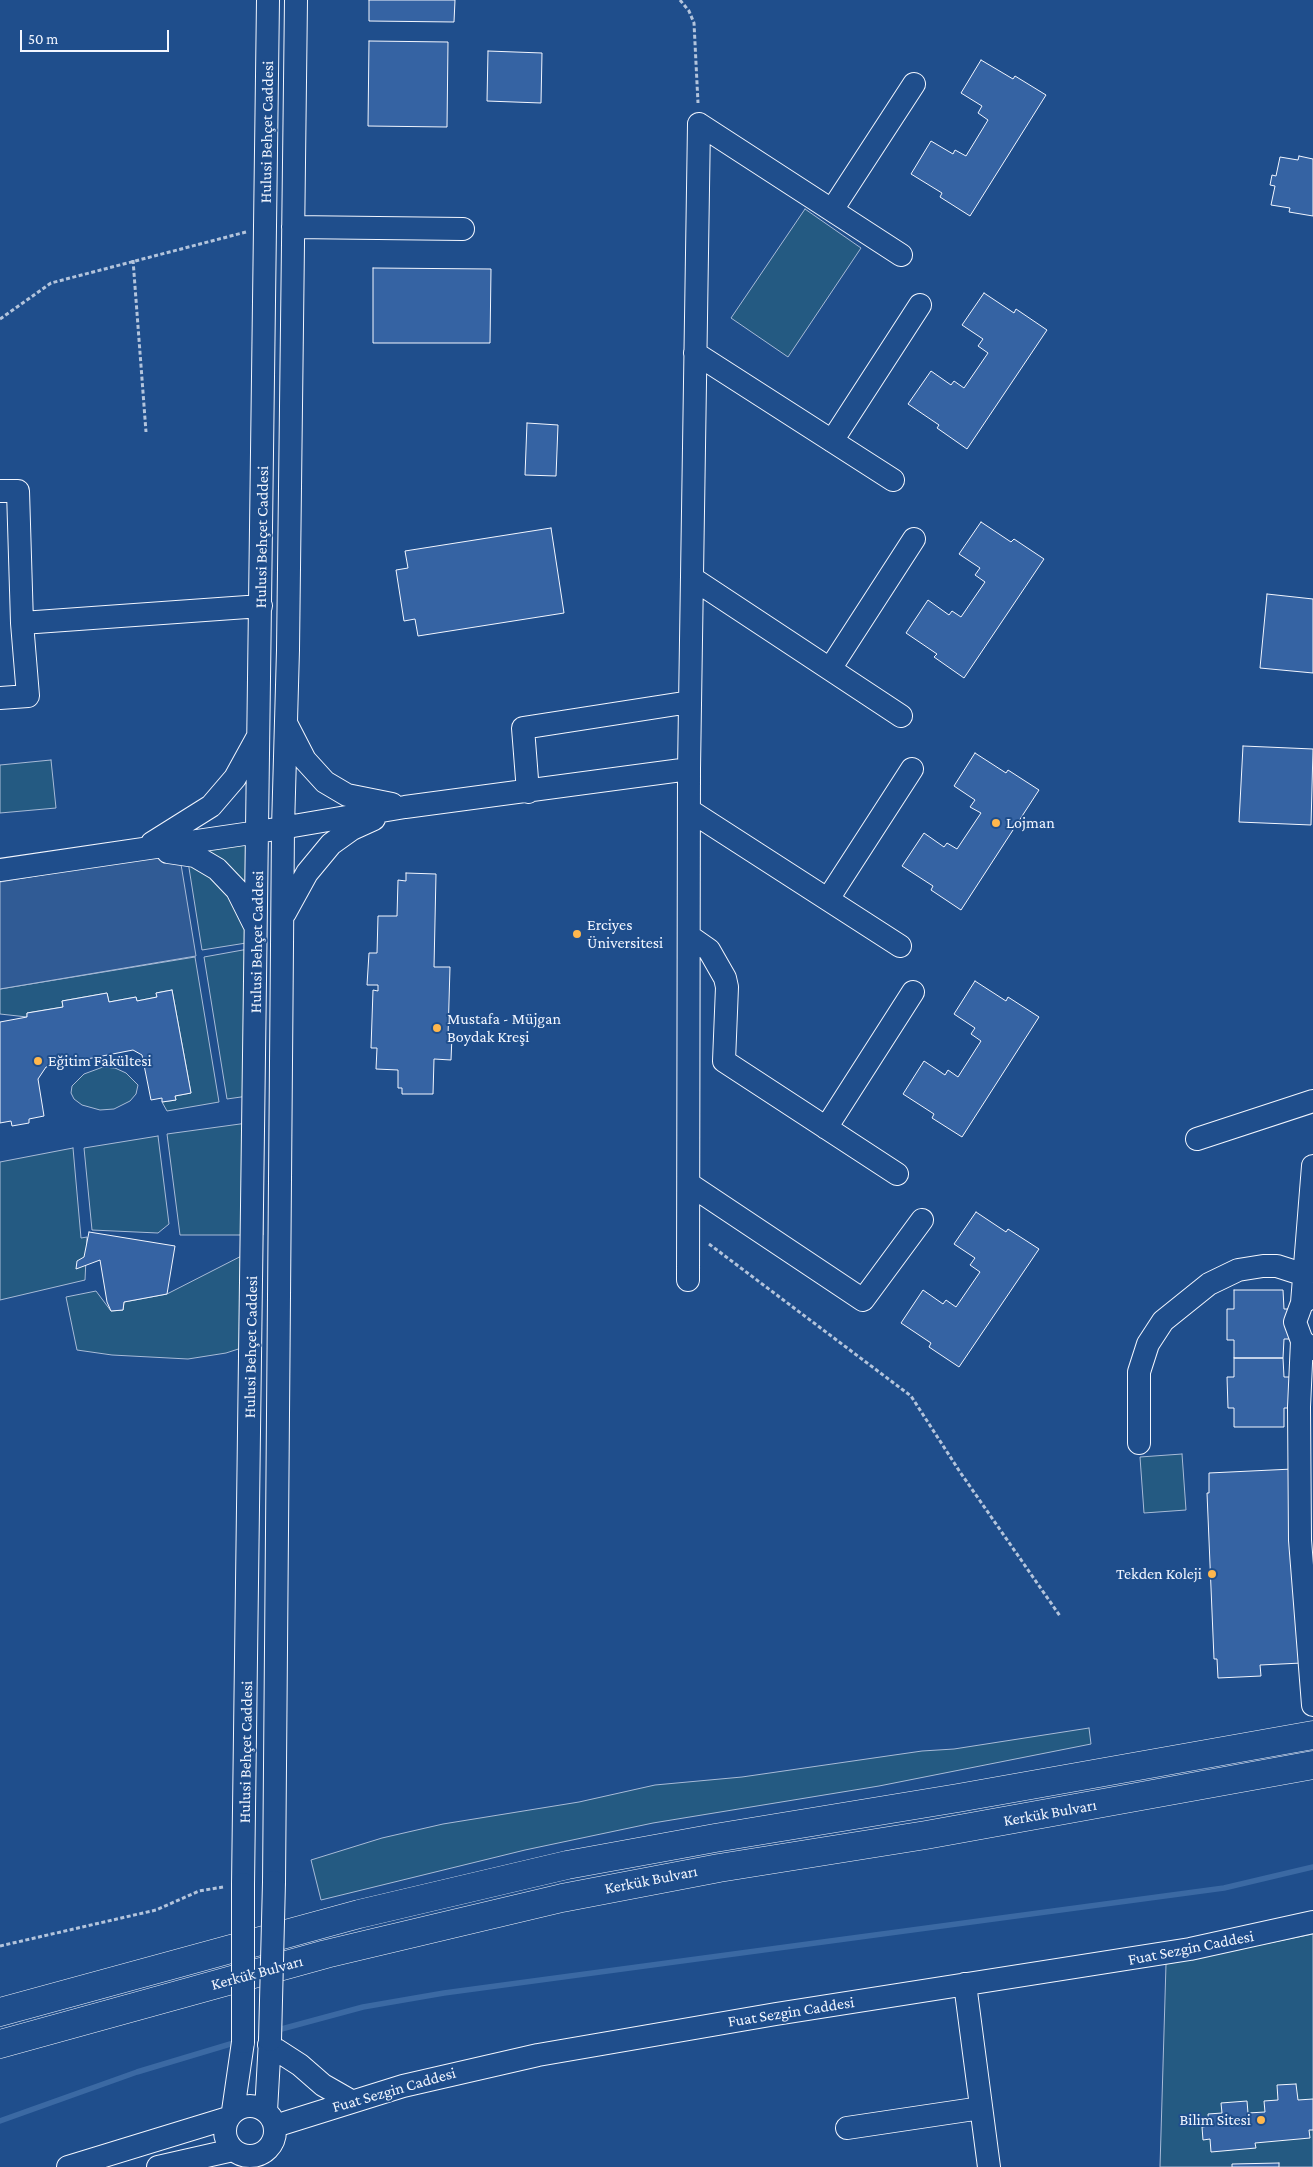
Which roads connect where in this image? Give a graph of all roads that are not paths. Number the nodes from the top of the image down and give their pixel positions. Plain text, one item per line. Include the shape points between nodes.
1 (268, 0) edge
2 (296, 0) edge
3 (914, 84) dead end
4 (832, 210) junction
5 (293, 227) junction
6 (463, 229) dead end
7 (901, 255) dead end
8 (920, 305) dead end
9 (695, 353) junction
10 (832, 441) junction
11 (893, 480) dead end
12 (0, 492) edge
13 (914, 539) dead end
14 (692, 578) junction
15 (261, 606) junction
16 (22, 623) junction
17 (830, 669) junction
18 (0, 698) edge
19 (690, 702) junction
20 (901, 716) dead end
21 (286, 721) junction
22 (260, 733) junction
23 (689, 769) junction
24 (912, 769) dead end
25 (528, 792) junction
26 (405, 807) junction
27 (689, 810) junction
28 (283, 828) junction
29 (258, 832) junction
30 (142, 849) junction
31 (0, 870) edge
32 (828, 899) junction
33 (283, 918) junction
34 (257, 936) junction
35 (689, 936) junction
36 (900, 946) dead end
37 (913, 992) dead end
38 (1313, 1101) edge
39 (826, 1128) junction
40 (1197, 1139) dead end
41 (1313, 1166) edge
42 (897, 1174) dead end
43 (689, 1184) junction
44 (922, 1220) dead end
45 (1304, 1275) junction
46 (688, 1280) dead end
47 (1308, 1300) edge
48 (1308, 1345) edge
49 (1139, 1443) dead end
50 (1313, 1705) edge
51 (1313, 1735) edge
52 (1313, 1765) edge
53 (1313, 1922) edge
54 (965, 1984) junction
55 (0, 2012) edge
56 (269, 2043) junction
57 (0, 2044) edge
58 (351, 2101) junction
59 (981, 2108) junction
60 (231, 2114) junction
61 (271, 2119) junction
62 (848, 2128) dead end
63 (235, 2159) edge
64 (68, 2167) edge
65 (158, 2167) edge
66 (989, 2167) edge

1 - 15 street, Hulusi Behçet Caddesi
2 - 5 street, Hulusi Behçet Caddesi
3 - 4 street
4 - 7 street
4 - 9 street via 699,124
5 - 6 street
5 - 21 street, Hulusi Behçet Caddesi
8 - 10 street
9 - 10 street
9 - 14 street
10 - 11 street
12 - 16 street via 18,491
13 - 17 street
14 - 17 street
14 - 19 street
15 - 16 street
15 - 22 street, Hulusi Behçet Caddesi
16 - 18 street via 28,696
17 - 20 street
19 - 23 street
19 - 25 street via 523,728
21 - 26 street via 305,760 325,782 347,795
21 - 28 street, Hulusi Behçet Caddesi
22 - 29 street, Hulusi Behçet Caddesi
22 - 30 street via 235,778 211,806
23 - 25 street
23 - 27 street
24 - 32 street
25 - 26 street
26 - 28 street
26 - 33 street via 352,829 331,844 307,873
27 - 32 street
27 - 35 street
28 - 29 street
28 - 33 street, Hulusi Behçet Caddesi
29 - 30 street
29 - 34 street, Hulusi Behçet Caddesi
30 - 31 street
30 - 34 street via 195,856 217,869 245,903
32 - 36 street
33 - 56 street, Hulusi Behçet Caddesi, bridge via 274,1882
34 - 60 street, Hulusi Behçet Caddesi, bridge via 243,2042
35 - 39 street via 709,950 725,978 724,1061
35 - 43 street
37 - 39 street
38 - 40 street
39 - 42 street
41 - 45 street
43 - 44 street via 863,1300
43 - 46 street
45 - 47 street
45 - 49 street via 1277,1266 1238,1270 1209,1284 1163,1321 1148,1344 1139,1372
47 - 48 street via 1295,1322
48 - 50 street via 1299,1445 1300,1540
51 - 55 main road, Kerkük Bulvarı via 567,1865 359,1914
52 - 57 main road, Kerkük Bulvarı via 562,1898 281,1966
53 - 54 street, Fuat Sezgin Caddesi via 1190,1949
54 - 58 street, Fuat Sezgin Caddesi via 538,2055
54 - 59 street
56 - 58 street via 323,2085
56 - 61 street, Hulusi Behçet Caddesi
58 - 61 street, Fuat Sezgin Caddesi
59 - 62 street
59 - 66 street
60 - 61 street via 250,2105
60 - 63 street, Hulusi Behçet Caddesi via 225,2135
60 - 64 street
61 - 63 street, Hulusi Behçet Caddesi via 275,2135
63 - 65 street

